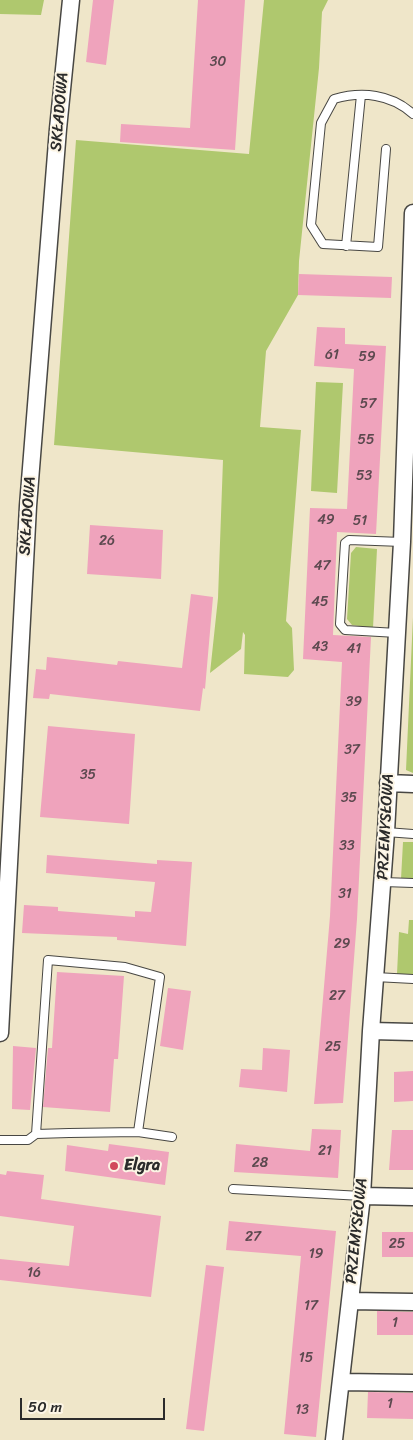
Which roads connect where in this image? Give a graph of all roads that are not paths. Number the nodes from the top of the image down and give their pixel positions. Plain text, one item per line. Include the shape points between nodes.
1 (71, 0) edge
2 (361, 95) junction
3 (413, 114) edge
4 (386, 149) dead end
5 (413, 213) edge
6 (412, 244) edge
7 (346, 246) junction
8 (412, 302) edge
9 (411, 373) edge
10 (409, 461) edge
11 (402, 542) junction
12 (407, 568) edge
13 (397, 633) junction
14 (388, 783) junction
15 (413, 784) edge
16 (386, 832) junction
17 (413, 834) edge
18 (383, 882) junction
19 (413, 883) edge
20 (375, 977) junction
21 (413, 978) edge
22 (371, 1031) junction
23 (413, 1032) edge
24 (0, 1033) edge
25 (138, 1132) junction
26 (36, 1134) junction
27 (172, 1136) dead end
28 (0, 1140) edge
29 (233, 1189) dead end
30 (362, 1196) junction
31 (413, 1197) edge
32 (350, 1301) junction
33 (413, 1302) edge
34 (341, 1382) junction
35 (413, 1384) edge
36 (334, 1440) edge

1 - 24 street, SKŁADOWA via 28,506
2 - 3 lane via 385,96
2 - 7 lane
2 - 7 lane via 349,94 334,99 322,123 311,225 323,244
4 - 7 lane via 378,248
5 - 6 street, PRZEMYSŁOWA
6 - 8 street, PRZEMYSŁOWA
8 - 9 street, PRZEMYSŁOWA
9 - 10 street, PRZEMYSŁOWA
10 - 11 street, PRZEMYSŁOWA
11 - 12 street, PRZEMYSŁOWA
11 - 13 lane via 349,540 345,543 340,624 345,630
12 - 13 street, PRZEMYSŁOWA
13 - 14 street, PRZEMYSŁOWA
14 - 15 street
14 - 16 street, PRZEMYSŁOWA
16 - 17 lane
16 - 18 street, PRZEMYSŁOWA
18 - 19 lane
18 - 20 street, PRZEMYSŁOWA
20 - 21 lane
20 - 22 street, PRZEMYSŁOWA
22 - 23 street
22 - 30 street, PRZEMYSŁOWA
25 - 26 lane
25 - 26 lane via 160,977 125,967 48,960
25 - 27 lane
26 - 28 lane via 28,1140
29 - 30 lane
30 - 31 street
30 - 32 street, PRZEMYSŁOWA
32 - 33 street
32 - 34 street, PRZEMYSŁOWA
34 - 35 street
34 - 36 street, PRZEMYSŁOWA

